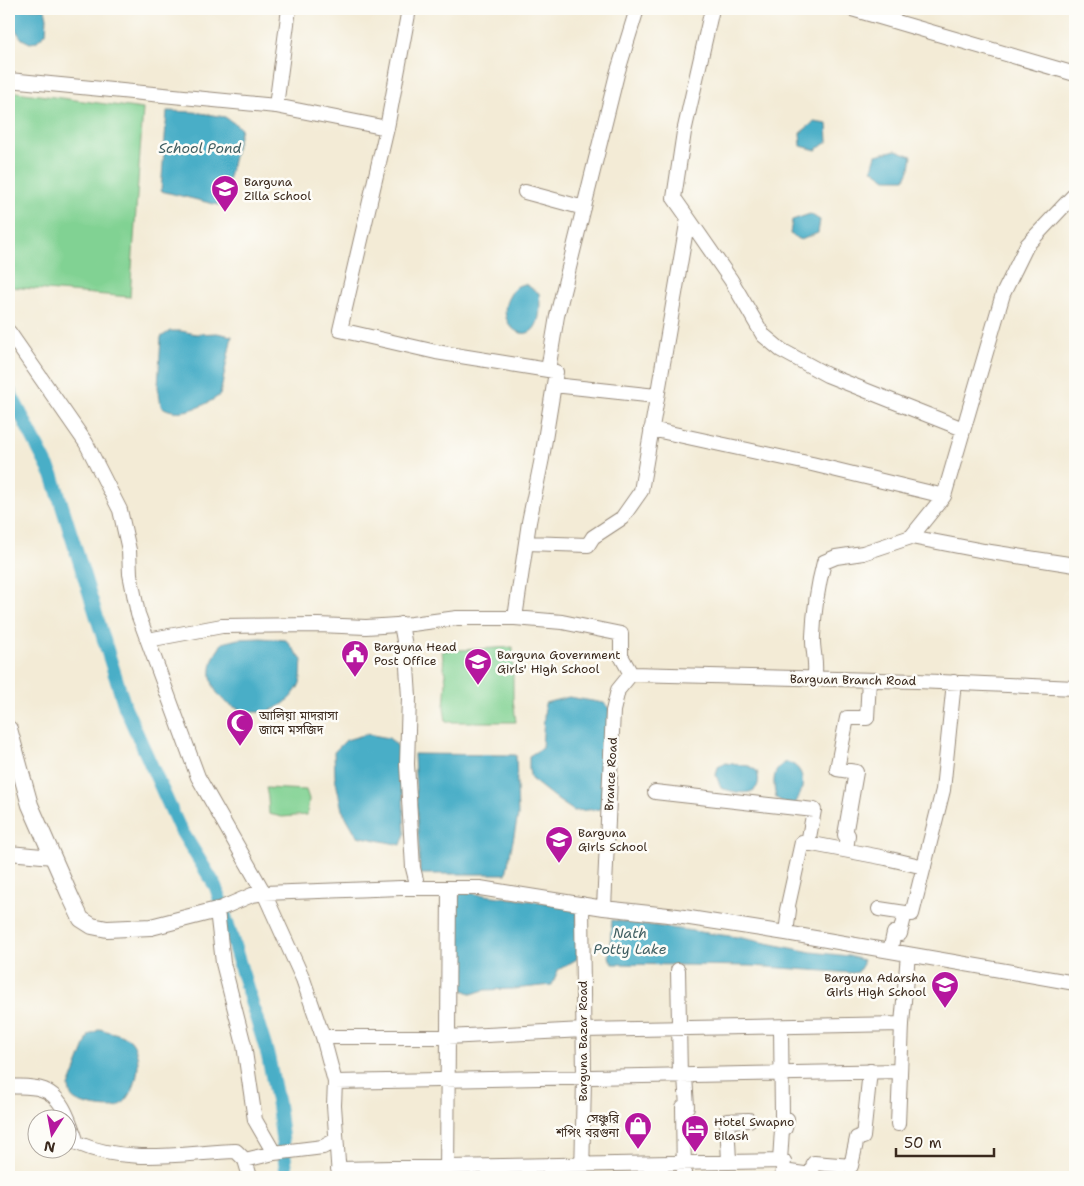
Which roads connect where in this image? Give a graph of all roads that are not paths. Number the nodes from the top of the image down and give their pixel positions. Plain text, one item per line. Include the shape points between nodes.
1 (289, 9) edge
2 (409, 9) edge
3 (637, 9) edge
4 (712, 9) edge
5 (852, 9) edge
6 (1075, 74) edge
7 (9, 80) edge
8 (276, 106) junction
9 (387, 128) junction
10 (525, 192) dead end
11 (1075, 194) edge
12 (584, 208) junction
13 (688, 218) junction
14 (9, 332) edge
15 (548, 370) junction
16 (554, 385) junction
17 (656, 396) junction
18 (651, 429) junction
19 (963, 429) junction
20 (944, 496) junction
21 (911, 537) junction
22 (526, 543) junction
23 (1075, 565) edge
24 (515, 618) junction
25 (402, 624) junction
26 (148, 640) junction
27 (630, 674) junction
28 (814, 679) junction
29 (868, 680) junction
30 (954, 682) junction
31 (1075, 688) edge
32 (9, 728) edge
33 (656, 792) dead end
34 (808, 844) junction
35 (846, 850) junction
36 (9, 854) edge
37 (53, 857) junction
38 (924, 867) junction
39 (418, 888) junction
40 (449, 888) junction
41 (258, 894) junction
42 (582, 904) junction
43 (604, 908) junction
44 (217, 910) junction
45 (879, 910) dead end
46 (905, 913) junction
47 (786, 933) junction
48 (890, 951) junction
49 (908, 954) junction
50 (678, 970) dead end
51 (1075, 983) edge
52 (902, 1024) junction
53 (780, 1027) junction
54 (679, 1028) junction
55 (583, 1030) junction
56 (323, 1037) junction
57 (447, 1037) junction
58 (870, 1071) junction
59 (900, 1071) junction
60 (781, 1073) junction
61 (683, 1076) junction
62 (584, 1078) junction
63 (449, 1080) junction
64 (335, 1082) junction
65 (9, 1086) edge
66 (749, 1120) dead end
67 (898, 1124) dead end
68 (336, 1140) junction
69 (274, 1153) junction
70 (245, 1160) junction
71 (729, 1161) junction
72 (684, 1162) junction
73 (583, 1170) edge
74 (782, 1170) edge
75 (447, 1172) edge
76 (338, 1173) edge
77 (250, 1177) edge
78 (684, 1177) edge

1 - 8 street
2 - 9 street
3 - 12 street via 617,74
4 - 13 street via 684,132 674,198
5 - 6 street
7 - 8 street
8 - 9 street
9 - 15 street via 340,330 436,352
10 - 12 street
11 - 19 street via 1027,245 1003,294
12 - 15 street via 557,316
13 - 17 street
13 - 19 street via 763,334 781,350 826,375
14 - 26 street via 86,444 120,510 138,614
15 - 16 street via 556,372
16 - 17 street
16 - 22 street
17 - 18 street
18 - 20 street
18 - 22 street via 641,491 622,518 593,537 588,546
19 - 20 street
20 - 21 street
21 - 23 street
21 - 28 street via 824,562 813,638
22 - 24 street
24 - 25 street via 457,618
24 - 27 street via 562,622 621,634 621,656
25 - 26 street via 366,627 222,626
25 - 39 street via 410,697 407,764 413,868
26 - 41 street via 198,777
27 - 28 street, Barguan Branch Road
27 - 43 street, Brance Road via 618,690 613,712
28 - 29 street, Barguan Branch Road
29 - 30 street, Barguan Branch Road
29 - 35 street via 867,718 847,718 837,769 856,772 846,827
30 - 31 street, Barguan Branch Road
30 - 38 street via 943,790
32 - 37 street via 30,805
33 - 34 street via 814,810
34 - 35 street
34 - 47 street via 802,842 787,910 790,910
35 - 38 street
36 - 37 street
37 - 44 street via 82,919 92,926 107,929 151,927
38 - 46 street via 912,914
39 - 40 street
39 - 41 street
40 - 42 street via 480,888
40 - 57 street
41 - 44 street
41 - 56 street via 303,979
42 - 43 street
42 - 55 street, Barguna Bazar Road
43 - 47 street
44 - 69 street via 223,963 244,1046 255,1120
45 - 46 street
46 - 48 street via 900,934 894,933
47 - 48 street
48 - 49 street
49 - 51 street
49 - 52 street
50 - 54 street
52 - 53 street
52 - 59 street
53 - 54 street
53 - 60 street
54 - 55 street
54 - 61 street
55 - 57 street
55 - 62 street, Barguna Bazar Road
56 - 57 street
56 - 64 street
57 - 63 street
58 - 59 street
58 - 60 street
58 - 74 street via 863,1137 858,1138 851,1166 814,1163 811,1175
59 - 67 street
60 - 61 street
60 - 74 street via 782,1116 787,1119 786,1128 782,1129
61 - 62 street
61 - 72 street via 686,1107 683,1107
62 - 63 street
62 - 73 street, Barguna Bazar Road
63 - 64 street
63 - 75 street
64 - 68 street
65 - 70 street via 41,1089 57,1098 77,1143 93,1150 142,1157 236,1151
66 - 71 street via 727,1120
68 - 69 street via 323,1147
68 - 76 street
69 - 70 street
70 - 77 street
71 - 72 street
71 - 74 street
72 - 73 street
72 - 78 street
73 - 75 street
75 - 76 street

